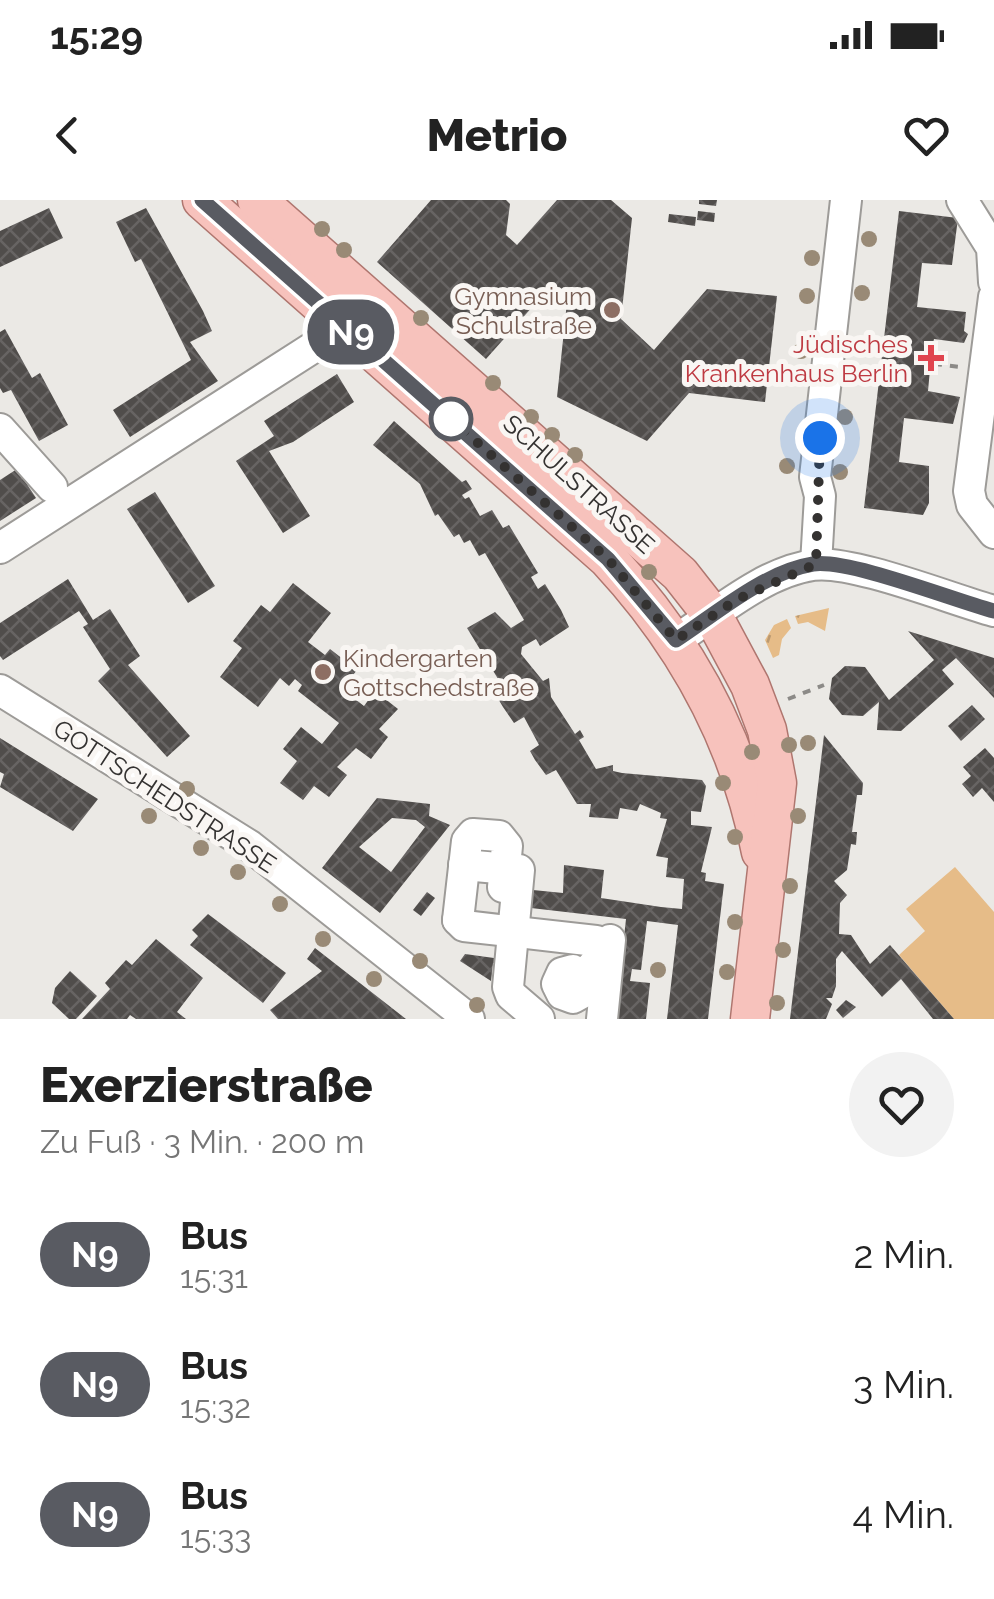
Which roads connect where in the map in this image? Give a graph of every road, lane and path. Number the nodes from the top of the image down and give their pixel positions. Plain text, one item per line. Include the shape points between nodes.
1 (202, 200) edge
2 (258, 200) edge
3 (846, 200) edge
4 (962, 200) edge
5 (993, 248) edge
6 (994, 282) edge
7 (994, 297) edge
8 (358, 314) junction
9 (0, 429) edge
10 (984, 448) edge
11 (52, 487) dead end
12 (994, 533) edge
13 (0, 548) edge
14 (816, 564) junction
15 (994, 612) edge
16 (713, 616) junction
17 (670, 631) junction
18 (824, 685) dead end
19 (0, 690) edge
20 (783, 700) dead end
21 (766, 879) junction
22 (511, 927) junction
23 (579, 991) edge
24 (469, 1019) edge
25 (540, 1019) edge
26 (602, 1019) edge
27 (750, 1019) edge

1 - 8 main road, SCHULSTRASSE
2 - 8 main road, SCHULSTRASSE
3 - 14 street via 815,477
4 - 5 street
5 - 6 street
7 - 10 street
8 - 13 street
8 - 16 main road, SCHULSTRASSE via 680,574
8 - 17 main road, SCHULSTRASSE via 608,559
9 - 11 street
10 - 12 street via 972,505
14 - 15 street
14 - 16 street via 784,574
16 - 17 street
16 - 21 main road, SCHULSTRASSE via 750,684 777,783
17 - 21 main road, SCHULSTRASSE via 741,772
18 - 20 path
19 - 24 street, GOTTSCHEDSTRASSE via 250,846
21 - 27 main road, SCHULSTRASSE
22 - 22 street via 519,870 464,865
22 - 23 street via 553,944
22 - 25 street via 511,995
22 - 26 street via 607,933 612,946

